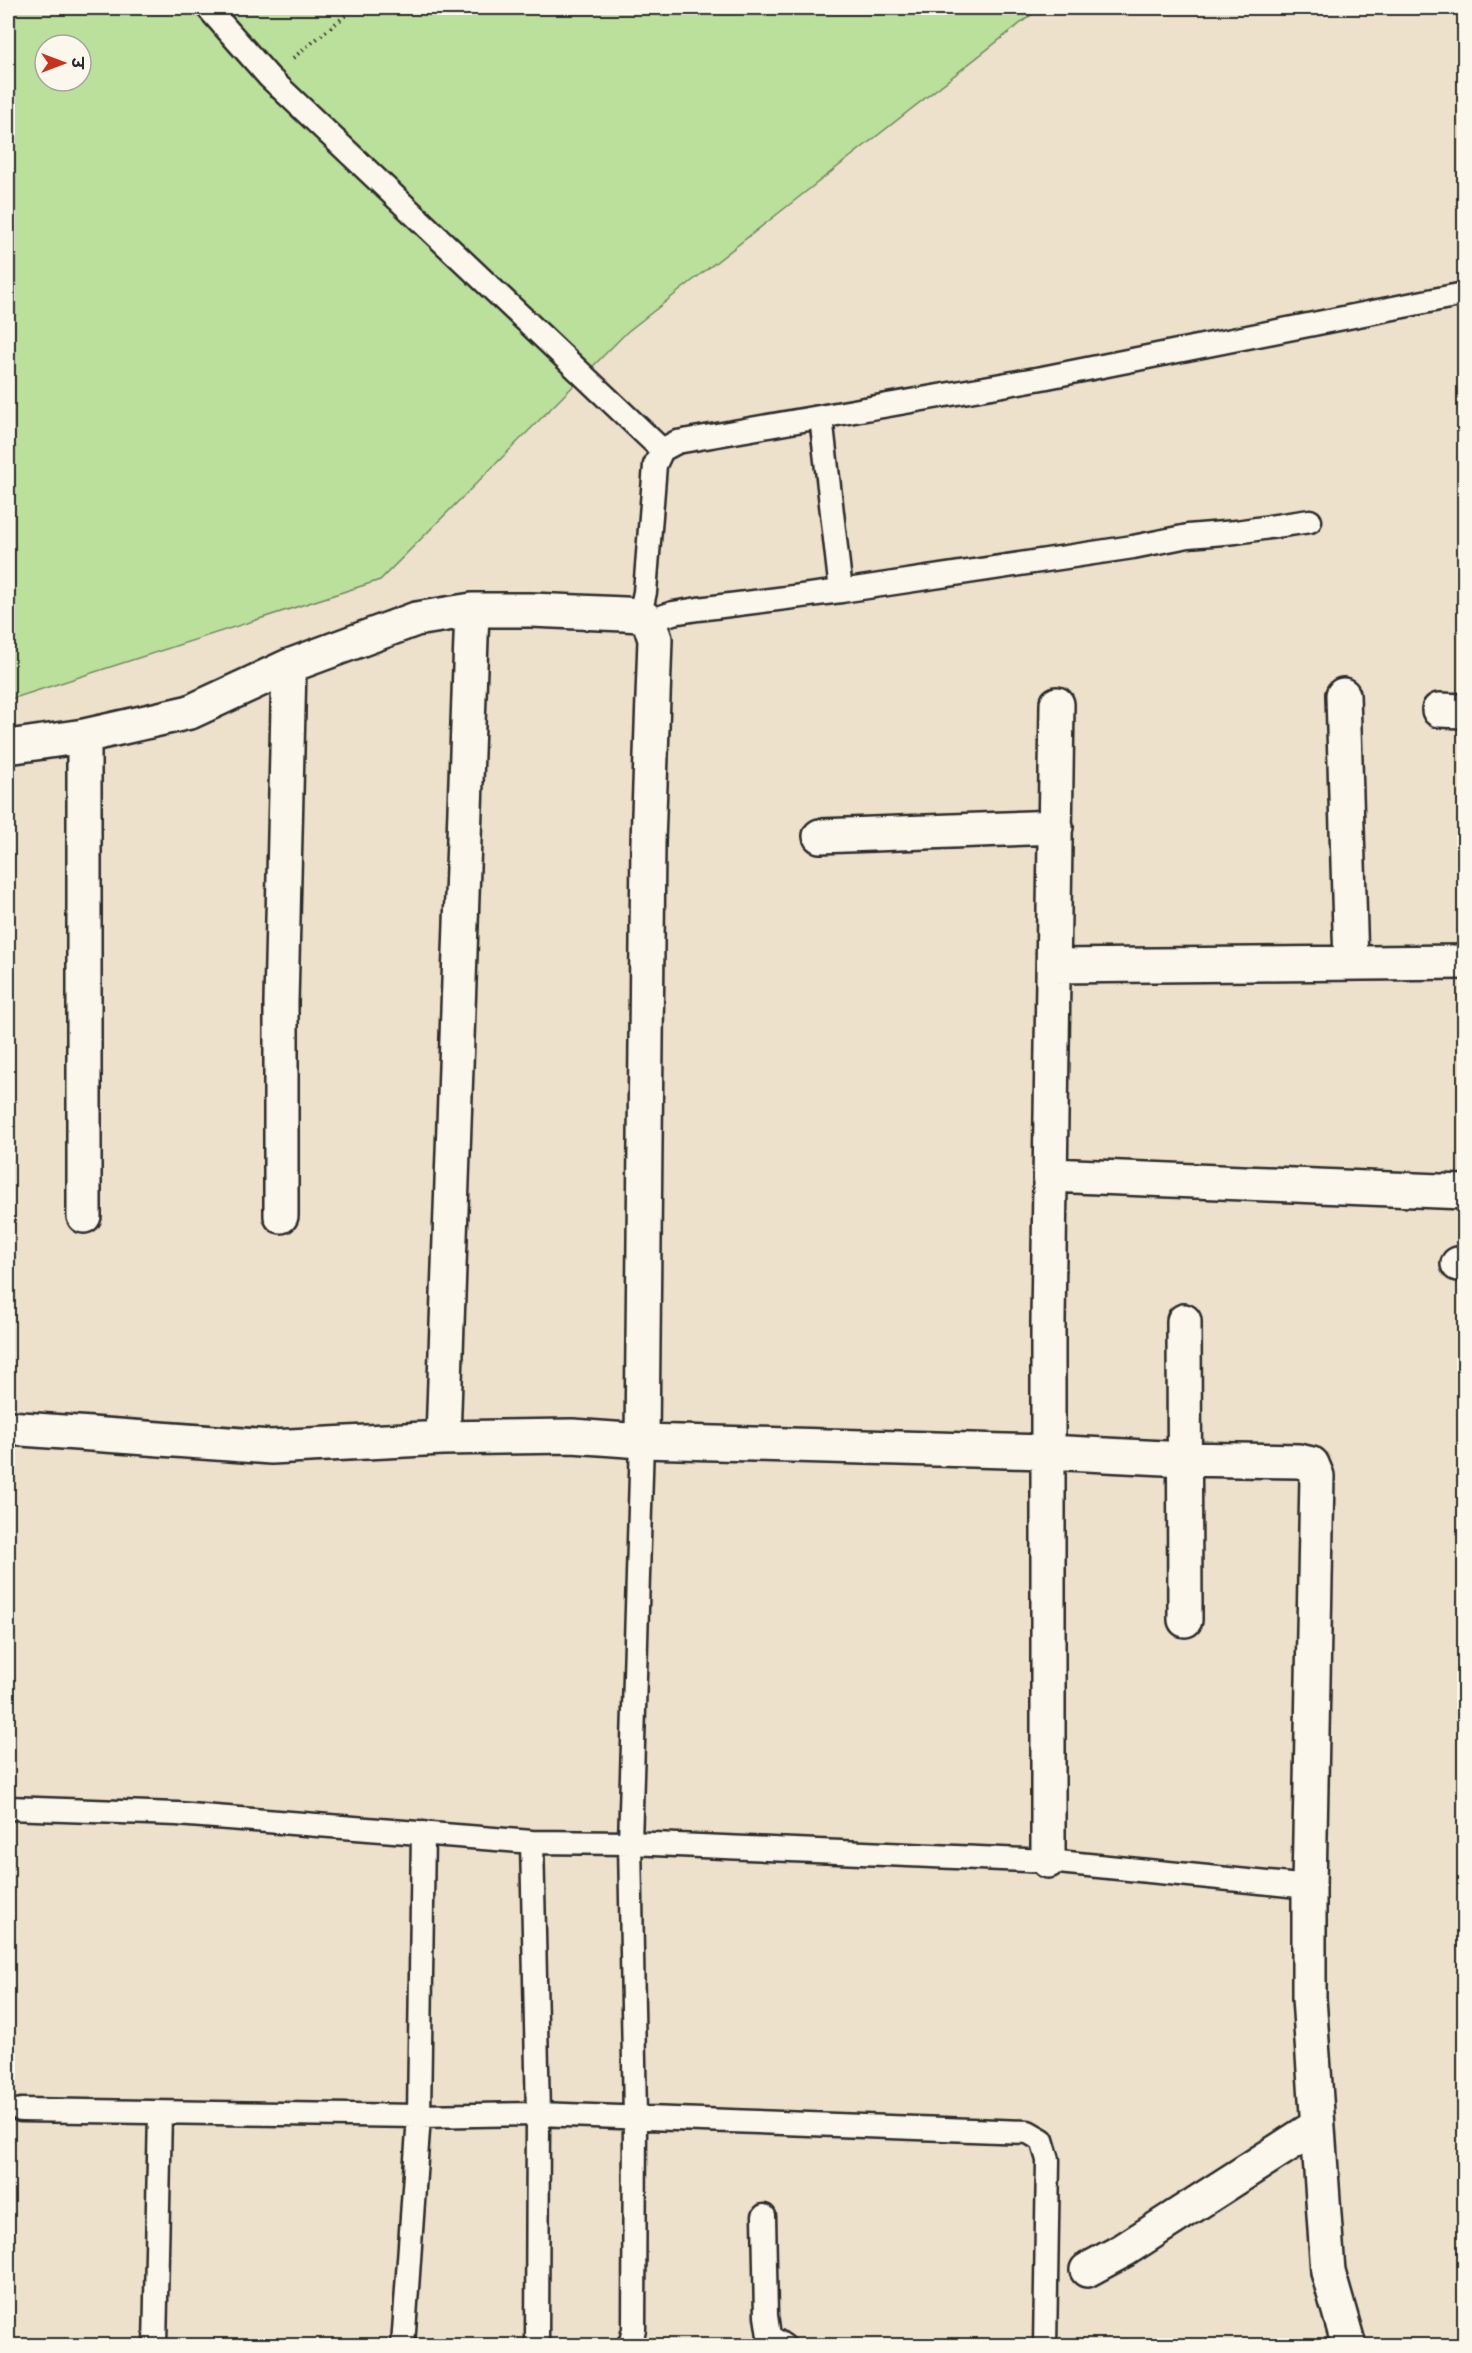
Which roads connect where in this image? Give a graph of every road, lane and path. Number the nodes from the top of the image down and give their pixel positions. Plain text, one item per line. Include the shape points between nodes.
1 (208, 8) edge
2 (355, 8) edge
3 (269, 76) junction
4 (1464, 294) edge
5 (821, 417) junction
6 (662, 450) junction
7 (1310, 521) dead end
8 (841, 591) junction
9 (472, 609) junction
10 (645, 618) junction
11 (289, 666) junction
12 (1343, 695) dead end
13 (1057, 704) dead end
14 (84, 736) junction
15 (8, 747) edge
16 (1056, 827) junction
17 (820, 836) dead end
18 (1464, 962) edge
19 (1351, 963) junction
20 (1054, 966) junction
21 (1050, 1175) junction
22 (1464, 1192) edge
23 (84, 1216) dead end
24 (281, 1216) dead end
25 (1184, 1321) dead end
26 (8, 1428) edge
27 (443, 1438) junction
28 (642, 1441) junction
29 (1047, 1452) junction
30 (1184, 1460) junction
31 (1185, 1620) dead end
32 (8, 1808) edge
33 (423, 1833) junction
34 (532, 1842) junction
35 (630, 1843) junction
36 (1048, 1861) junction
37 (1309, 1887) junction
38 (21, 2110) dead end
39 (160, 2113) junction
40 (538, 2114) junction
41 (419, 2116) junction
42 (635, 2117) junction
43 (1317, 2126) junction
44 (764, 2216) dead end
45 (1087, 2270) dead end
46 (155, 2346) edge
47 (404, 2346) edge
48 (537, 2346) edge
49 (627, 2346) edge
50 (784, 2346) edge
51 (1045, 2346) edge
52 (1349, 2346) edge

1 - 3 lane
2 - 3 path
3 - 6 lane
4 - 5 lane via 1042,378
5 - 6 lane via 677,442
5 - 8 lane
6 - 10 lane via 655,465
7 - 8 lane via 1188,536
8 - 10 lane
9 - 10 street via 531,609
9 - 11 street via 416,619
9 - 27 street
10 - 28 street via 655,639 648,843
11 - 14 street via 190,712
11 - 24 street via 281,1003
12 - 19 street
13 - 16 street
14 - 15 street
14 - 23 street
16 - 17 street
16 - 20 street
18 - 19 street
19 - 20 street
20 - 21 street
21 - 22 street
21 - 29 street
25 - 30 street
26 - 27 street via 271,1447
27 - 28 street via 572,1436
28 - 29 street
28 - 35 lane
29 - 30 street
29 - 36 street
30 - 31 street
30 - 37 street via 1299,1461 1312,1464 1317,1476
32 - 33 lane via 177,1814
33 - 34 lane
33 - 41 lane
34 - 35 lane
34 - 40 lane
35 - 36 lane
35 - 42 lane
36 - 37 lane
37 - 43 street via 1309,1998
38 - 39 lane
39 - 41 lane
39 - 46 lane
40 - 41 lane
40 - 42 lane
40 - 48 lane
41 - 47 lane
42 - 49 lane via 634,2329
42 - 51 lane via 1028,2132 1042,2140 1048,2160
43 - 45 street
43 - 52 street via 1328,2272
44 - 50 lane via 769,2336

